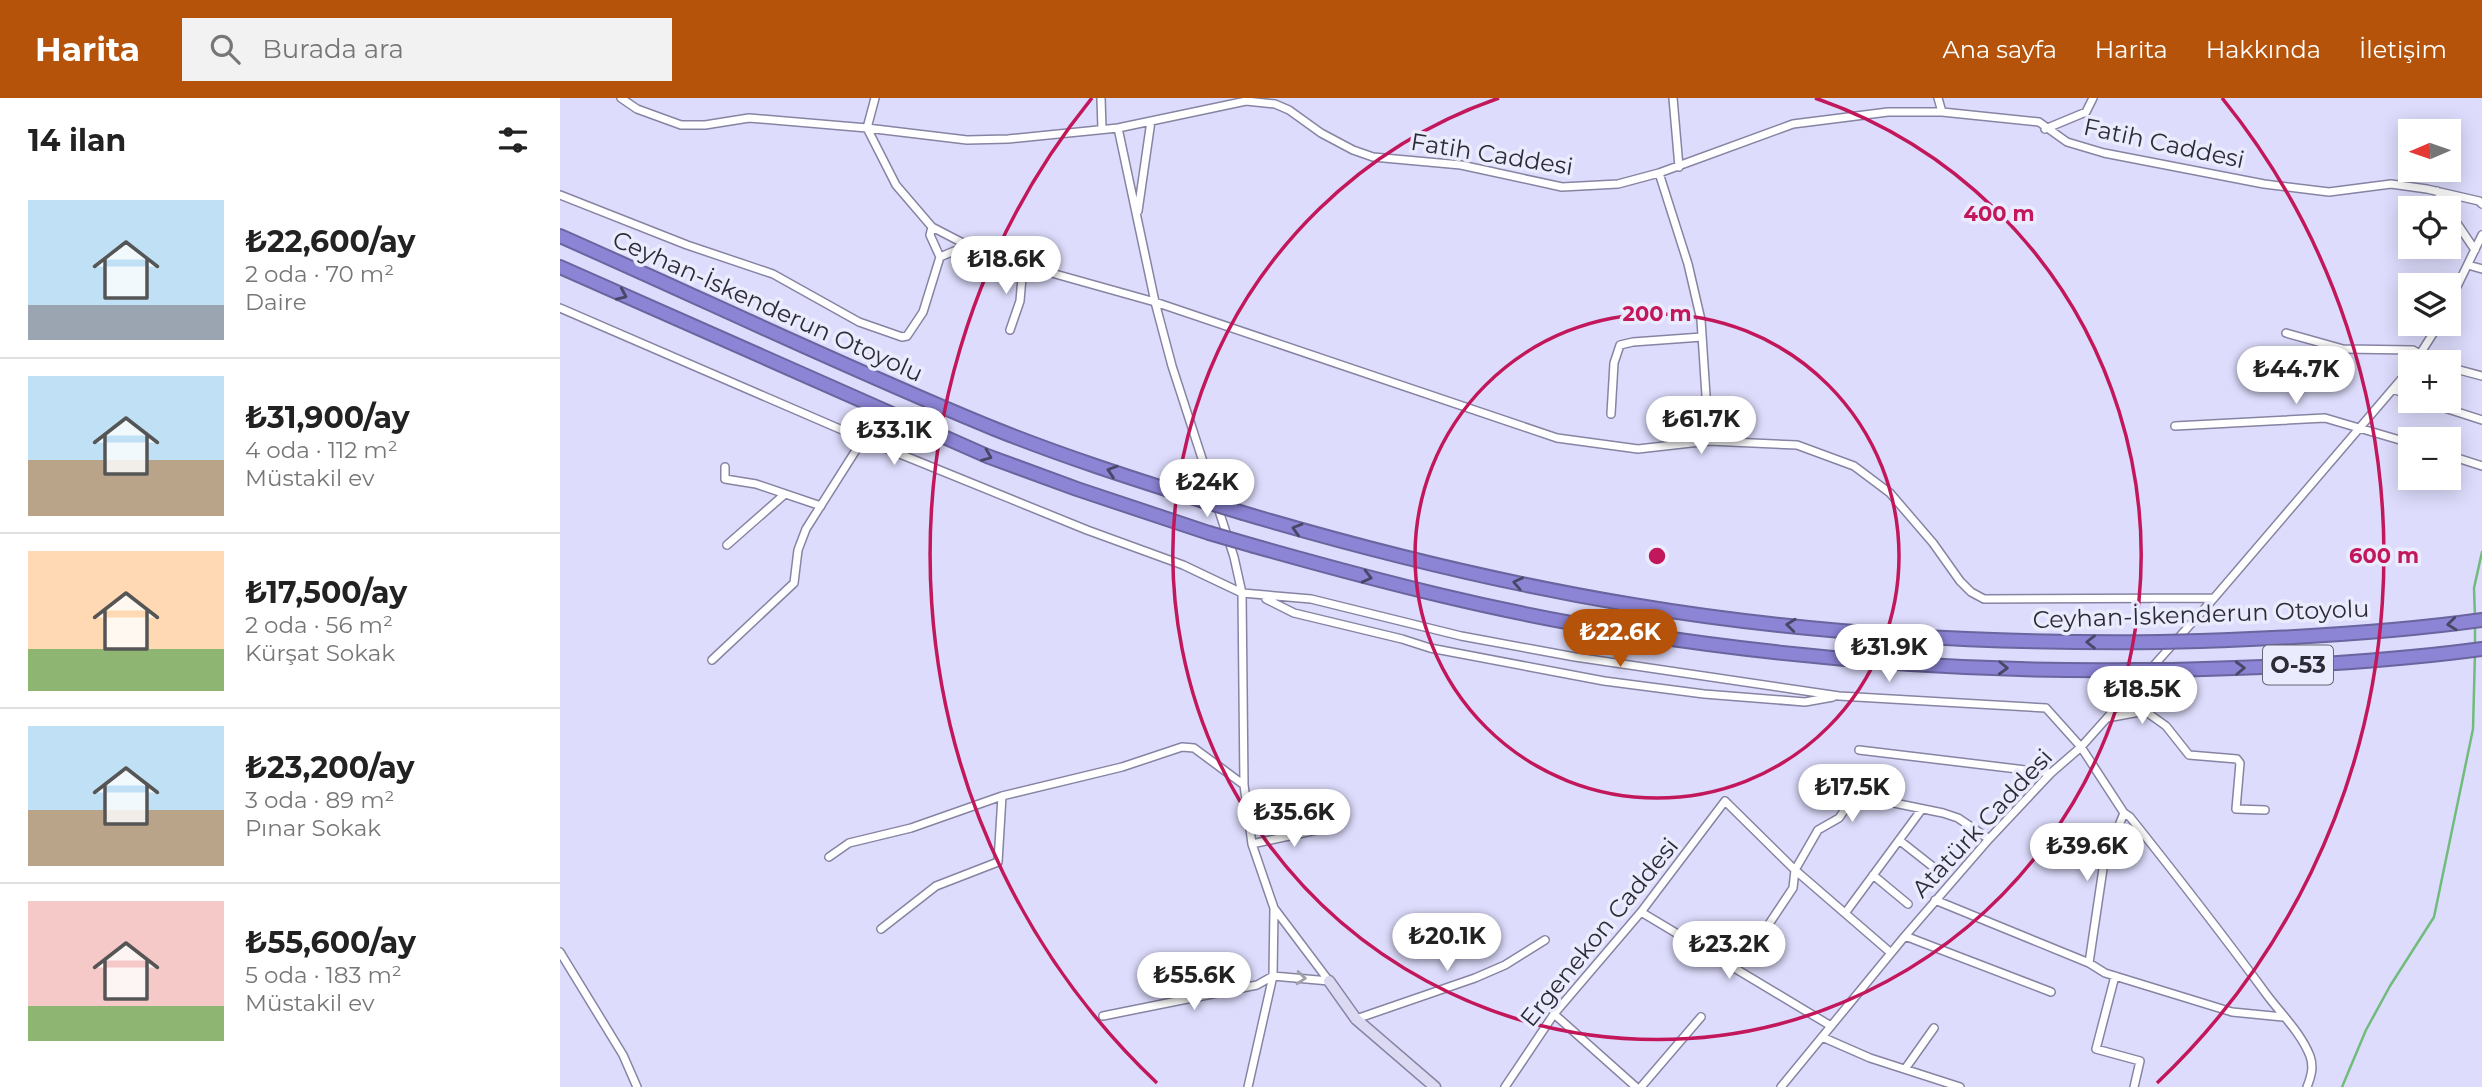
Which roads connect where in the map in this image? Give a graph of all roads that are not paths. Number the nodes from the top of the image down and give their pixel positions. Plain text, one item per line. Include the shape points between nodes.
1 (875, 98) edge
2 (1101, 98) edge
3 (1673, 98) edge
4 (1938, 98) edge
5 (2093, 98) edge
6 (623, 99) edge
7 (1246, 100) edge
8 (1941, 112) junction
9 (1151, 121) junction
10 (867, 128) junction
11 (1118, 128) junction
12 (1102, 129) junction
13 (2045, 129) junction
14 (1679, 167) junction
15 (1659, 173) junction
16 (2437, 191) junction
17 (560, 195) edge
18 (2440, 196) edge
19 (2482, 204) edge
20 (1137, 219) junction
21 (932, 227) junction
22 (2461, 229) edge
23 (2482, 235) edge
24 (560, 236) edge
25 (980, 249) junction
26 (2475, 250) junction
27 (940, 257) junction
28 (1023, 265) junction
29 (2468, 265) junction
30 (560, 267) edge
31 (2482, 269) edge
32 (2461, 279) edge
33 (1155, 302) junction
34 (560, 308) edge
35 (1010, 330) dead end
36 (2286, 333) dead end
37 (1702, 337) junction
38 (2413, 350) edge
39 (2461, 370) edge
40 (2482, 376) edge
41 (2398, 383) edge
42 (2393, 389) junction
43 (2398, 391) edge
44 (2460, 413) edge
45 (1611, 414) dead end
46 (2482, 420) edge
47 (2175, 426) dead end
48 (2359, 428) junction
49 (863, 439) junction
50 (2398, 439) edge
51 (1709, 441) junction
52 (2461, 459) edge
53 (2482, 466) edge
54 (725, 467) dead end
55 (785, 494) junction
56 (821, 506) junction
57 (727, 545) dead end
58 (1242, 593) junction
59 (1259, 595) junction
60 (2214, 598) junction
61 (2482, 620) edge
62 (2482, 649) edge
63 (712, 660) dead end
64 (1839, 696) junction
65 (2106, 718) junction
66 (2081, 747) junction
67 (1859, 750) dead end
68 (2051, 773) junction
69 (1244, 785) junction
70 (1002, 796) junction
71 (1922, 809) junction
72 (2265, 810) dead end
73 (2124, 813) junction
74 (1331, 827) dead end
75 (1989, 839) junction
76 (1899, 840) junction
77 (1252, 844) junction
78 (829, 857) dead end
79 (1795, 870) junction
80 (1937, 870) dead end
81 (1873, 875) junction
82 (1935, 900) junction
83 (1908, 904) dead end
84 (1275, 908) junction
85 (1641, 912) junction
86 (1846, 912) junction
87 (881, 929) dead end
88 (1763, 933) dead end
89 (1905, 936) junction
90 (1545, 940) dead end
91 (560, 952) edge
92 (1891, 953) junction
93 (2089, 963) junction
94 (1273, 976) junction
95 (2115, 976) junction
96 (1329, 981) junction
97 (2051, 992) dead end
98 (1554, 1014) junction
99 (1103, 1016) dead end
100 (1701, 1017) dead end
101 (2283, 1017) junction
102 (1356, 1019) junction
103 (1831, 1026) junction
104 (1934, 1028) dead end
105 (1822, 1037) junction
106 (1905, 1069) junction
107 (637, 1087) edge
108 (1248, 1087) edge
109 (1434, 1087) edge
110 (1505, 1087) edge
111 (1636, 1087) edge
112 (1642, 1087) edge
113 (1781, 1087) edge
114 (1960, 1087) edge
115 (2134, 1087) edge
116 (2307, 1087) edge

1 - 10 street
2 - 12 street
3 - 14 street
4 - 8 street
5 - 13 street via 2086,112
6 - 10 street, Fatih Caddesi via 681,125 749,118
7 - 9 street, Fatih Caddesi
7 - 15 street, Fatih Caddesi via 1289,110 1321,133 1373,157 1461,165 1562,187 1618,184
8 - 13 street, Fatih Caddesi via 2039,122
8 - 14 street, Fatih Caddesi via 1793,124
9 - 11 street, Fatih Caddesi
9 - 20 street
10 - 12 street, Fatih Caddesi via 967,140
10 - 21 street via 896,184
11 - 12 street, Fatih Caddesi
11 - 20 street
13 - 16 street, Fatih Caddesi via 2067,142 2104,153 2264,184 2329,192 2391,184
14 - 15 street, Fatih Caddesi
15 - 37 street via 1688,264
16 - 18 street
16 - 19 street, Fatih Caddesi
17 - 27 street via 773,274 893,335 907,335 923,312
20 - 33 street
21 - 25 street
21 - 27 street via 930,234
22 - 26 street
23 - 26 street
61 -> 24 highway, Ceyhan-İskenderun Otoyolu / O-53, bridge via 2272,638 2081,642 1863,632 1745,620 1535,586 1337,541 1086,463 913,394
25 - 27 street
25 - 28 street
26 - 29 street
28 - 33 street
28 - 35 street via 1020,301
29 - 31 street
29 - 32 street
30 -> 62 highway, Ceyhan-İskenderun Otoyolu / O-53, bridge via 987,456 1077,489 1254,546 1409,588 1529,614 1630,633 1861,661 2068,670 2273,667
33 - 51 street via 1557,438 1638,449
33 - 58 street
34 - 49 street
36 - 38 street via 2343,349
37 - 45 street via 1620,345 1614,363
37 - 51 street
39 - 40 street
41 - 42 street, Atatürk Caddesi
42 - 43 street
42 - 48 street, Atatürk Caddesi
44 - 46 street
47 - 48 street via 2325,418
48 - 50 street
48 - 60 street, Atatürk Caddesi
49 - 56 street
49 - 58 street via 1183,565
51 - 60 street via 1797,445 1854,466 1890,493 1960,581 1984,599
52 - 53 street
54 - 55 street via 725,479
55 - 56 street
55 - 57 street
56 - 63 street via 806,529 794,583
58 - 59 street
58 - 69 street
59 - 64 street via 1311,599 1461,636 1575,657
59 - 64 street via 1294,613 1430,648 1604,681 1805,702
60 - 65 street, Atatürk Caddesi
64 - 66 street via 2039,706
65 - 66 street, Atatürk Caddesi
65 - 72 street via 2146,711 2166,726 2189,755 2237,759 2236,809
66 - 68 street, Atatürk Caddesi
66 - 73 street
67 - 68 street
68 - 75 street, Atatürk Caddesi
69 - 70 street via 1194,748 1182,747
69 - 77 street
70 - 78 street via 911,828 849,843
70 - 87 street via 998,862 936,886
71 - 75 street via 1958,818
71 - 76 street
71 - 79 street via 1855,795 1839,818 1818,830
73 - 93 street via 2104,862
73 - 101 street
74 - 77 street
75 - 82 street, Atatürk Caddesi
76 - 80 street
76 - 81 street
77 - 84 street
79 - 85 street, Ergenekon Caddesi via 1725,801
79 - 86 street
79 - 88 street via 1793,888
81 - 83 street
81 - 86 street
82 - 89 street, Atatürk Caddesi
82 - 93 street
84 - 94 street
84 - 96 street
85 - 98 street, Ergenekon Caddesi
85 - 103 street
86 - 92 street
89 - 92 street, Atatürk Caddesi
89 - 97 street
90 - 102 street via 1475,978
91 - 107 street via 623,1055
92 - 103 street, Atatürk Caddesi
93 - 95 street
94 -> 96 street
94 - 99 street via 1257,985
94 - 108 street
95 - 101 street via 2232,1012
95 - 115 street via 2095,1049 2140,1061
96 - 102 street
98 - 110 street, Ergenekon Caddesi
98 - 111 street
100 - 112 street
101 - 116 street via 2302,1037 2312,1059
102 - 109 street
103 - 105 street, Atatürk Caddesi
104 - 106 street
105 - 106 street
105 - 113 street, Atatürk Caddesi
106 - 114 street

